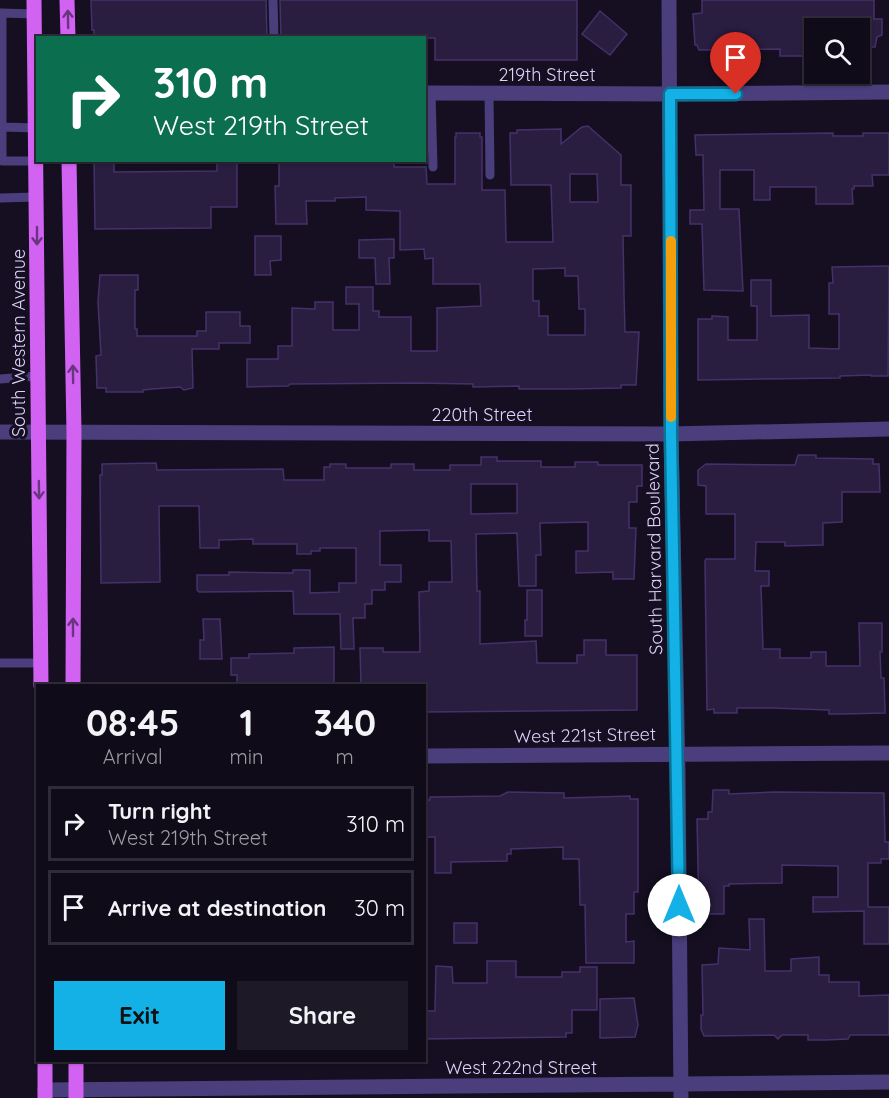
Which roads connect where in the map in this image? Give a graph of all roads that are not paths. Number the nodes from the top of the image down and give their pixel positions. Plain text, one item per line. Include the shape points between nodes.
1 (67, 0) edge
2 (273, 0) edge
3 (669, 0) edge
4 (35, 7) edge
5 (1, 13) edge
6 (68, 36) edge
7 (274, 36) edge
8 (36, 50) edge
9 (889, 92) edge
10 (428, 93) edge
11 (489, 93) junction
12 (670, 94) junction
13 (2, 128) junction
14 (36, 128) edge
15 (36, 161) edge
16 (37, 162) edge
17 (69, 162) edge
18 (433, 167) dead end
19 (490, 175) dead end
20 (0, 198) edge
21 (37, 198) junction
22 (38, 376) junction
23 (0, 379) edge
24 (889, 429) edge
25 (0, 432) edge
26 (38, 432) junction
27 (74, 432) junction
28 (671, 434) junction
29 (0, 663) edge
30 (41, 663) junction
31 (41, 684) edge
32 (73, 684) edge
33 (889, 753) edge
34 (678, 754) junction
35 (426, 756) edge
36 (45, 1062) edge
37 (76, 1062) edge
38 (889, 1082) edge
39 (681, 1091) edge
40 (45, 1094) edge
41 (76, 1094) edge

6 -> 1 main road
2 - 7 lane
3 - 12 street, South Harvard Boulevard
4 - 5 lane
4 - 8 main road, South Western Avenue
5 - 13 lane
9 - 12 street, 219th Street
10 - 11 street, 219th Street
10 - 18 lane
11 - 12 street, 219th Street
11 - 19 lane
12 - 28 street, South Harvard Boulevard
13 - 14 lane
13 - 15 lane via 2,161
16 - 21 main road, South Western Avenue
27 -> 17 main road
20 - 21 lane
21 -> 22 main road, South Western Avenue
22 - 23 lane
22 - 26 main road, South Western Avenue
24 - 28 street, 220th Street
25 - 26 street, 220th Street
26 - 27 street, 220th Street
26 -> 30 main road, South Western Avenue
27 - 28 street, 220th Street
32 -> 27 main road
28 - 34 street, South Harvard Boulevard
29 - 30 lane
30 - 31 main road, South Western Avenue
33 - 34 street, West 221st Street
34 - 35 street, West 221st Street
34 - 39 street, South Harvard Boulevard
36 - 40 main road
37 - 41 main road
38 - 39 street, West 222nd Street
39 - 41 street, West 222nd Street
40 - 41 street, West 222nd Street

